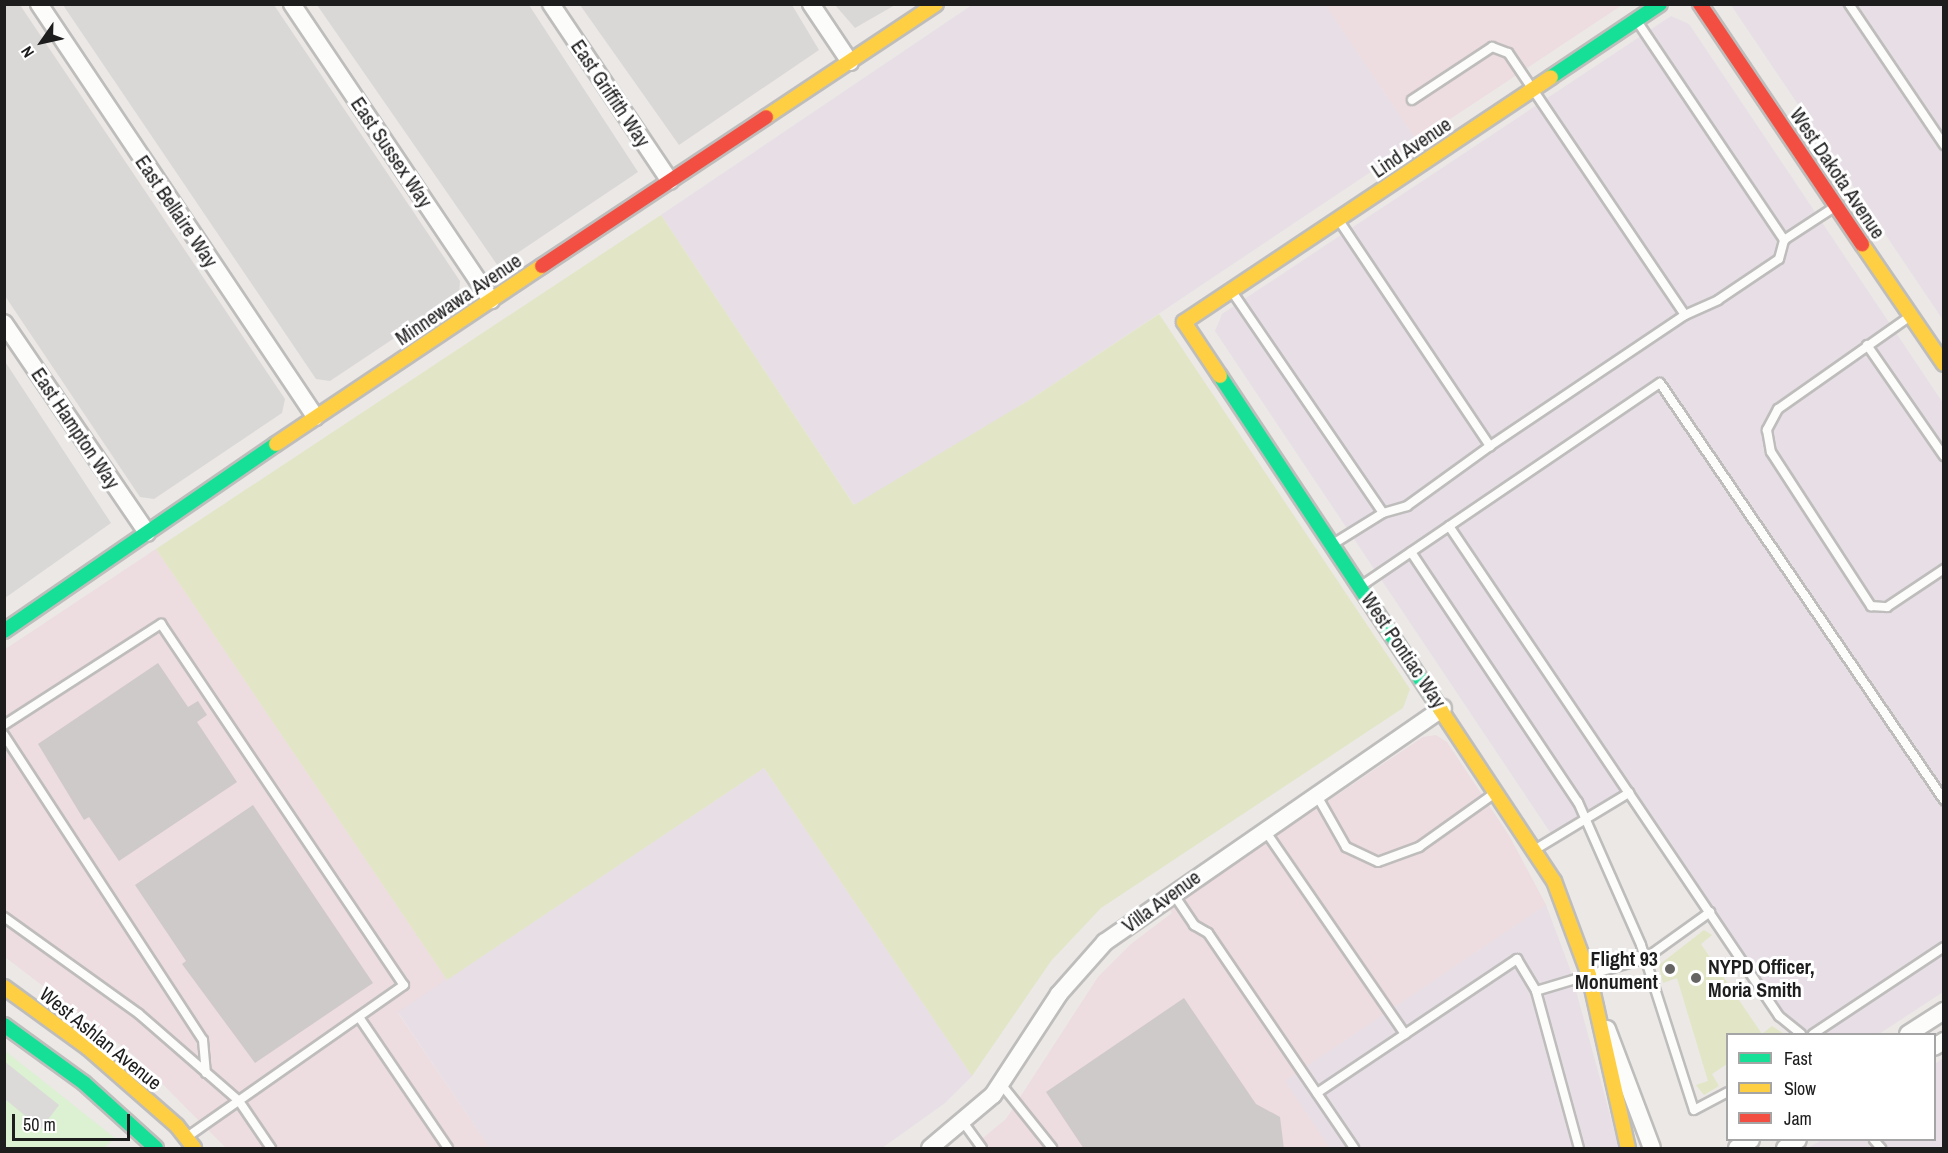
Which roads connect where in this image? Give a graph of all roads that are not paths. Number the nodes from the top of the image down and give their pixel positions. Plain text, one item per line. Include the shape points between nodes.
1 (39, 4) edge
2 (292, 4) edge
3 (551, 4) edge
4 (811, 4) edge
5 (936, 4) edge
6 (1660, 4) edge
7 (1700, 4) edge
8 (1849, 4) edge
9 (1637, 21) junction
10 (850, 62) junction
11 (1533, 89) junction
12 (1412, 100) dead end
13 (1944, 145) edge
14 (670, 181) junction
15 (1836, 205) junction
16 (1338, 219) junction
17 (1784, 240) junction
18 (1231, 291) junction
19 (491, 300) junction
20 (1685, 315) junction
21 (1911, 316) junction
22 (1184, 322) joint
23 (4, 323) edge
24 (1867, 345) junction
25 (1944, 364) edge
26 (315, 417) junction
27 (1490, 446) junction
28 (1944, 456) edge
29 (1383, 513) junction
30 (1449, 526) junction
31 (147, 533) junction
32 (1333, 544) junction
33 (1411, 552) junction
34 (1944, 570) edge
35 (1361, 586) junction
36 (4, 631) edge
37 (1443, 708) junction
38 (4, 725) edge
39 (4, 735) edge
40 (1498, 790) junction
41 (1629, 793) junction
42 (1315, 794) junction
43 (1944, 800) edge
44 (1586, 819) junction
45 (1264, 829) junction
46 (1536, 849) junction
47 (1172, 892) junction
48 (1710, 912) junction
49 (4, 916) edge
50 (1944, 947) edge
51 (1646, 958) junction
52 (1589, 975) junction
53 (4, 987) edge
54 (1536, 991) junction
55 (1594, 994) junction
56 (1944, 1011) edge
57 (358, 1017) junction
58 (4, 1025) edge
59 (1799, 1033) edge
60 (1816, 1033) edge
61 (1911, 1033) edge
62 (1405, 1034) junction
63 (206, 1073) junction
64 (1001, 1084) junction
65 (1317, 1093) junction
66 (1726, 1093) edge
67 (238, 1101) junction
68 (963, 1122) junction
69 (190, 1143) edge
70 (156, 1149) edge
71 (271, 1149) edge
72 (448, 1149) edge
73 (930, 1149) edge
74 (982, 1149) edge
75 (1052, 1149) edge
76 (1354, 1149) edge
77 (1579, 1149) edge
78 (1628, 1149) edge
79 (1652, 1149) edge

1 - 26 street, East Bellaire Way
2 - 19 street, East Sussex Way
3 - 14 street, East Griffith Way
4 - 10 street
5 - 10 street, Minnewawa Avenue
6 - 9 street, Lind Avenue
7 - 15 street, West Dakota Avenue
8 - 13 lane
9 - 11 street, Lind Avenue
9 - 17 lane
10 - 14 street, Minnewawa Avenue
11 - 12 lane via 1499,46
11 - 16 street, Lind Avenue
11 - 20 lane
14 - 19 street, Minnewawa Avenue
15 - 17 lane
15 - 21 street, West Dakota Avenue
16 - 18 street, Lind Avenue
16 - 27 lane
17 - 20 lane via 1779,259 1718,300
18 - 22 street, Lind Avenue
18 - 29 lane
19 - 26 street, Minnewawa Avenue
20 - 27 lane
21 - 24 lane
21 - 25 street, West Dakota Avenue
22 - 32 street, West Pontiac Way
23 - 31 street, East Hampton Way
24 - 28 lane
24 - 34 lane via 1778,409 1767,430 1771,452 1871,606 1887,607
26 - 31 street, Minnewawa Avenue
27 - 29 lane via 1407,506
29 - 32 lane
30 - 33 lane
30 - 41 lane
30 - 43 lane via 1659,382
31 - 36 street, Minnewawa Avenue
32 - 35 street, West Pontiac Way
33 - 35 lane
33 - 44 lane
35 - 37 street, West Pontiac Way
37 - 40 street, West Pontiac Way
37 - 42 street, Villa Avenue
38 - 57 lane via 161,624 404,985
39 - 63 lane via 203,1040
40 - 42 lane via 1419,847 1378,862 1346,847
40 - 46 street, West Pontiac Way
41 - 44 lane
41 - 48 lane
42 - 45 street, Villa Avenue
44 - 46 lane
44 - 51 lane
45 - 47 street, Villa Avenue
45 - 62 lane
46 - 52 street, West Pontiac Way via 1567,909
47 - 64 street, Villa Avenue via 1105,942 1081,967
47 - 65 lane via 1194,926 1208,933
48 - 51 lane
48 - 59 lane via 1779,1016
49 - 63 lane via 139,1014
50 - 60 lane
51 - 52 lane
51 - 66 lane via 1694,1110
52 - 54 lane
52 - 55 street, West Pontiac Way
53 - 69 street, West Ashlan Avenue via 88,1048
54 - 62 lane via 1517,959
54 - 77 lane
55 - 78 street, West Pontiac Way via 1614,1101
55 - 79 street, West Pontiac Way
56 - 61 street
57 - 67 lane
57 - 72 lane
58 - 70 street via 84,1083
62 - 65 lane
63 - 67 lane
64 - 68 street, Villa Avenue
64 - 75 lane
65 - 76 lane
67 - 69 lane
67 - 71 lane
68 - 73 street, Villa Avenue
68 - 74 lane

